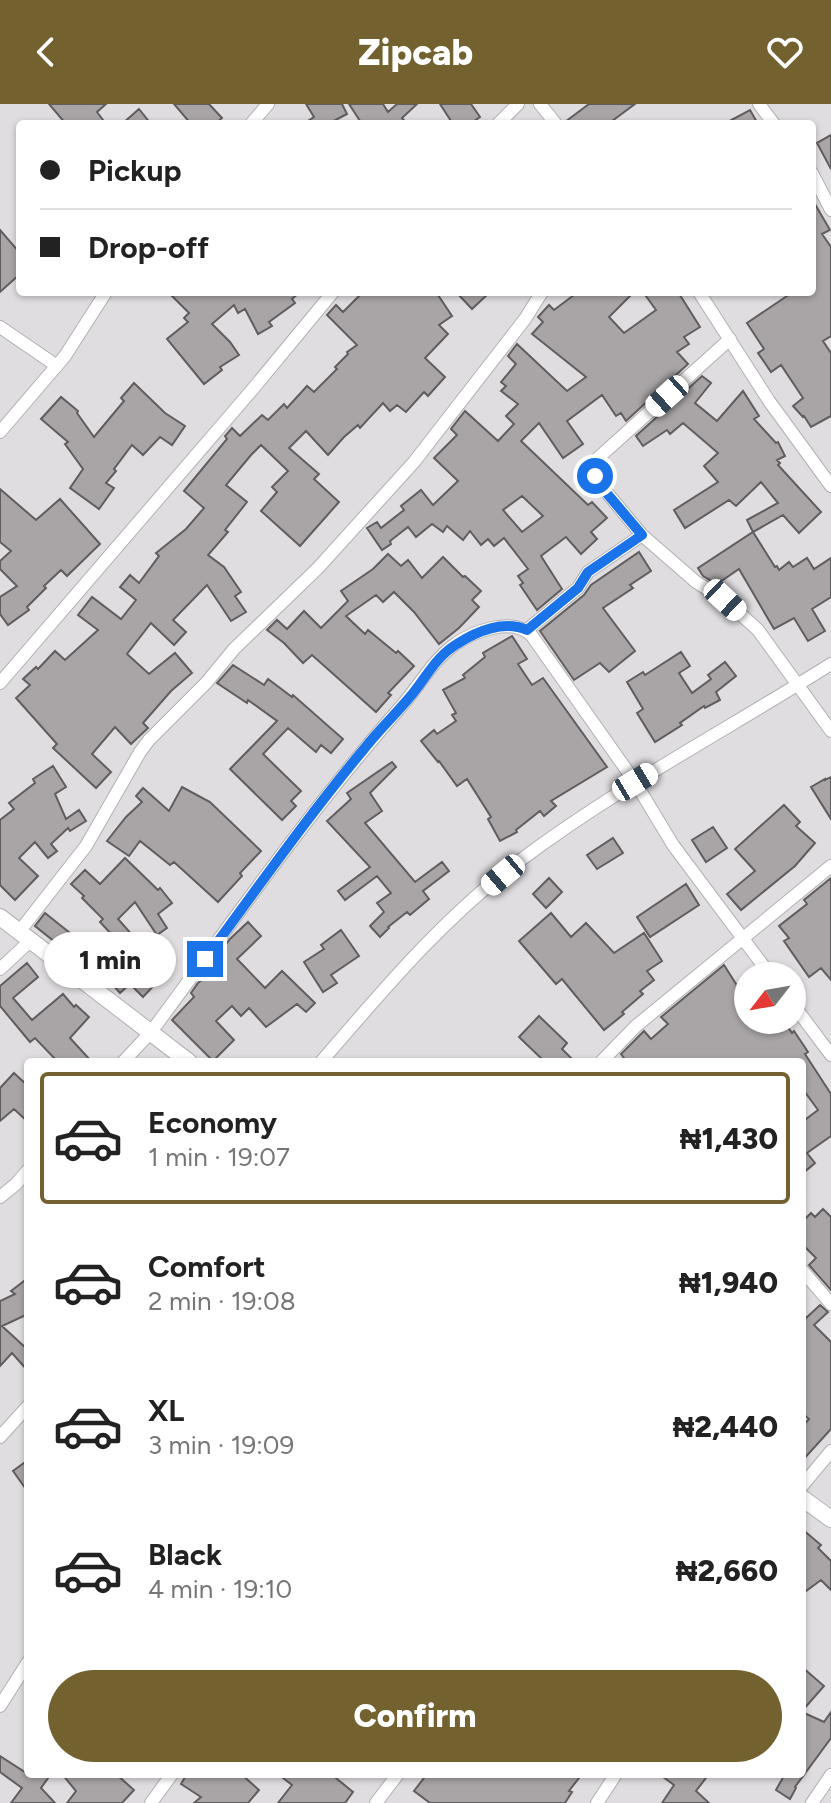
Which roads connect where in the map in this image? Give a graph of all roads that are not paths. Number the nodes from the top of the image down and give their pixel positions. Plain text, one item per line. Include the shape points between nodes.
1 (268, 104) edge
2 (518, 104) edge
3 (540, 104) edge
4 (254, 120) edge
5 (502, 120) edge
6 (553, 120) edge
7 (816, 181) edge
8 (831, 210) edge
9 (103, 296) edge
10 (330, 296) edge
11 (539, 296) edge
12 (702, 296) edge
13 (0, 327) edge
14 (730, 339) junction
15 (57, 366) junction
16 (0, 432) edge
17 (831, 486) edge
18 (642, 535) junction
19 (527, 630) junction
20 (831, 664) edge
21 (0, 683) edge
22 (797, 685) junction
23 (831, 731) edge
24 (635, 782) junction
25 (831, 866) edge
26 (0, 917) edge
27 (24, 936) junction
28 (743, 939) junction
29 (760, 962) edge
30 (0, 969) edge
31 (806, 1022) edge
32 (151, 1032) junction
33 (831, 1055) edge
34 (127, 1058) edge
35 (184, 1058) edge
36 (324, 1058) edge
37 (608, 1058) edge
38 (24, 1175) edge
39 (0, 1197) edge
40 (806, 1275) edge
41 (831, 1304) edge
42 (24, 1410) edge
43 (0, 1437) edge
44 (831, 1451) edge
45 (806, 1481) edge
46 (806, 1501) edge
47 (831, 1519) edge
48 (24, 1668) edge
49 (0, 1706) edge
50 (831, 1775) edge
51 (169, 1778) edge
52 (395, 1778) edge
53 (613, 1778) edge
54 (151, 1803) edge
55 (376, 1803) edge
56 (597, 1803) edge
57 (812, 1803) edge

1 - 4 street
2 - 5 street
3 - 6 street
7 - 8 street
9 - 15 street
10 - 21 street
11 - 27 street via 414,462 149,740
12 - 14 street
13 - 15 street
14 - 17 street
14 - 18 street via 594,465 598,482
15 - 16 street
18 - 19 street via 588,572 578,588
18 - 22 street via 758,630
19 - 24 street
19 - 32 street via 485,630 455,644 433,665 338,782
20 - 22 street
22 - 23 street
22 - 24 street
24 - 28 street via 673,845
24 - 36 street via 521,860 467,906 396,974
25 - 28 street
26 - 27 street
27 - 30 street
27 - 32 street
28 - 29 street
28 - 37 street via 636,1026
31 - 33 street
32 - 34 street
32 - 35 street
38 - 39 street
40 - 41 street
42 - 43 street
44 - 45 street
46 - 47 street
48 - 49 street
50 - 57 street
51 - 54 street
52 - 55 street
53 - 56 street

